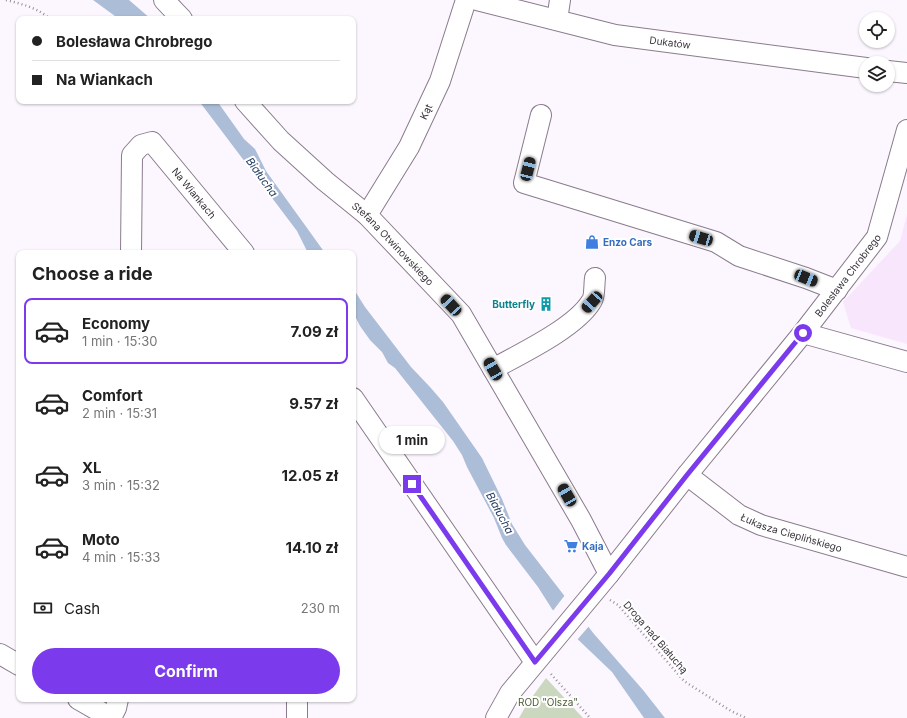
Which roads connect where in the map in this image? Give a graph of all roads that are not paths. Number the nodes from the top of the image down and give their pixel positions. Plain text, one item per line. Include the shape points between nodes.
1 (164, 0) edge
2 (466, 0) edge
3 (476, 0) edge
4 (560, 0) edge
5 (179, 16) edge
6 (557, 20) junction
7 (859, 67) edge
8 (895, 72) edge
9 (907, 73) edge
10 (249, 104) edge
11 (541, 114) dead end
12 (907, 130) edge
13 (900, 182) edge
14 (367, 215) junction
15 (131, 250) edge
16 (242, 250) edge
17 (595, 278) dead end
18 (837, 290) junction
19 (803, 333) junction
20 (907, 362) edge
21 (493, 369) junction
22 (356, 402) edge
23 (687, 475) junction
24 (907, 567) edge
25 (609, 574) junction
26 (0, 654) edge
27 (539, 657) junction
28 (16, 663) edge
29 (83, 702) edge
30 (117, 702) edge
31 (297, 702) edge
32 (111, 718) edge
33 (297, 718) edge
34 (496, 718) edge

1 - 5 street
2 - 14 street, Kąt via 440,80 409,147
3 - 6 street, Dukatów
4 - 6 street
6 - 7 street, Dukatów via 615,34
8 - 9 street
10 - 14 street, Stefana Otwinowskiego via 286,146
11 - 18 street via 524,182 716,242 739,256
12 - 13 street, Bolesława Chrobrego
13 - 18 street, Bolesława Chrobrego via 877,237
14 - 21 street, Stefana Otwinowskiego via 461,314
15 - 16 street, Na Wiankach via 132,154 141,145 152,142
17 - 21 street via 592,302 576,319 542,342
18 - 19 street, Bolesława Chrobrego
19 - 20 street
19 - 23 street, Bolesława Chrobrego
21 - 25 street, Stefana Otwinowskiego via 581,520
22 - 27 street via 429,510
23 - 24 street, Łukasza Cieplińskiego via 739,514 761,525
23 - 25 street, Bolesława Chrobrego
25 - 27 street, Bolesława Chrobrego
26 - 28 street
27 - 34 street, Bolesława Chrobrego via 510,693
29 - 32 street
30 - 32 street
31 - 33 street

